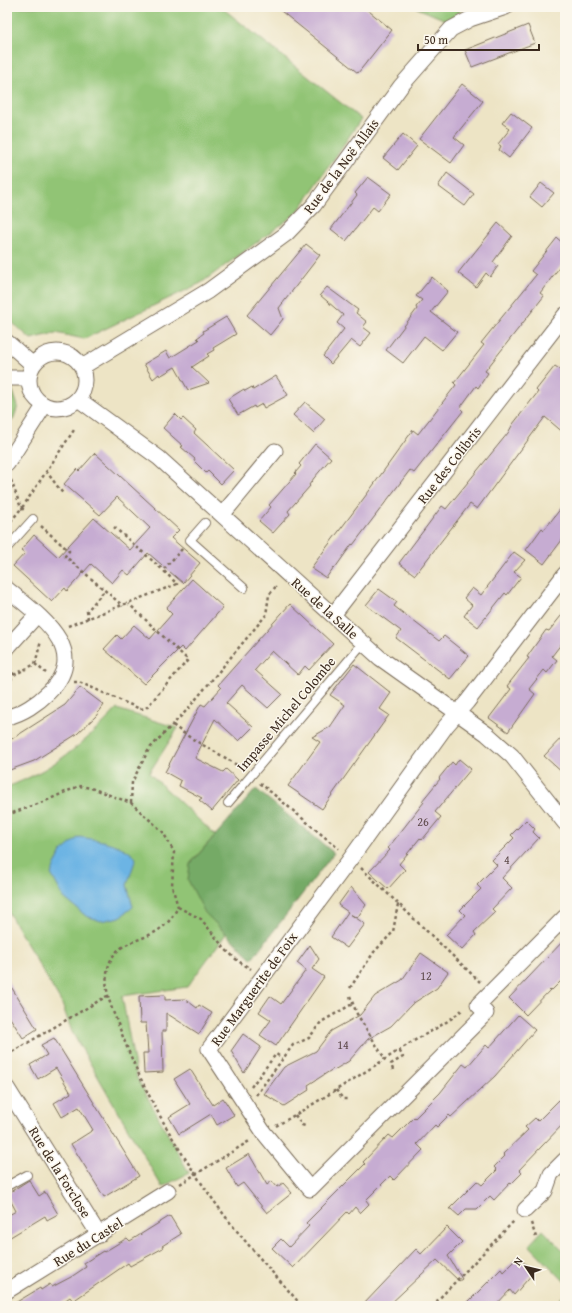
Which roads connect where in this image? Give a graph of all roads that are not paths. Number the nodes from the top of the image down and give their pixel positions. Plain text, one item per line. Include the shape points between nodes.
1 (506, 7) edge
2 (565, 316) edge
3 (7, 342) edge
4 (82, 368) junction
5 (31, 371) junction
6 (7, 378) edge
7 (78, 399) junction
8 (44, 406) junction
9 (276, 451) dead end
10 (7, 464) edge
11 (222, 515) junction
12 (33, 519) road end
13 (205, 523) dead end
14 (7, 548) edge
15 (565, 574) edge
16 (244, 588) dead end
17 (7, 589) edge
18 (333, 615) junction
19 (46, 623) junction
20 (363, 643) junction
21 (7, 648) edge
22 (457, 712) junction
23 (7, 717) edge
24 (228, 803) dead end
25 (563, 814) edge
26 (565, 917) edge
27 (7, 1088) edge
28 (565, 1160) edge
29 (27, 1175) dead end
30 (7, 1186) edge
31 (168, 1192) dead end
32 (525, 1210) road end
33 (99, 1235) junction
34 (7, 1291) edge

1 - 4 street, Rue de la Noë Allais via 470,19 451,29 401,86 314,205 286,234 208,290
2 - 18 street, Rue des Colibris
3 - 5 street
4 - 5 street via 68,354 58,352 48,353 40,358
4 - 7 street via 85,384
5 - 6 street
5 - 8 street via 29,389
7 - 8 street via 62,408
7 - 11 street, Rue de la Salle via 159,458
8 - 10 street
9 - 11 street
11 - 18 street, Rue de la Salle
12 - 14 lane
13 - 16 lane via 190,540
15 - 22 street
17 - 19 street
18 - 20 street, Rue de la Salle
19 - 21 street
19 - 23 street via 64,648 65,663 57,682 44,697 16,715
20 - 22 street, Rue de la Salle via 415,684
20 - 24 lane, Impasse Michel Colombe
22 - 25 street, Rue de la Salle via 512,756
22 - 26 street, Rue Marguerite de Foix via 209,1049 264,1132 310,1189 486,1014 478,1005
27 - 33 street, Rue de la Forclose
28 - 32 street via 551,1174 545,1191
29 - 30 lane
31 - 33 street, Rue du Castel
33 - 34 street, Rue du Castel

